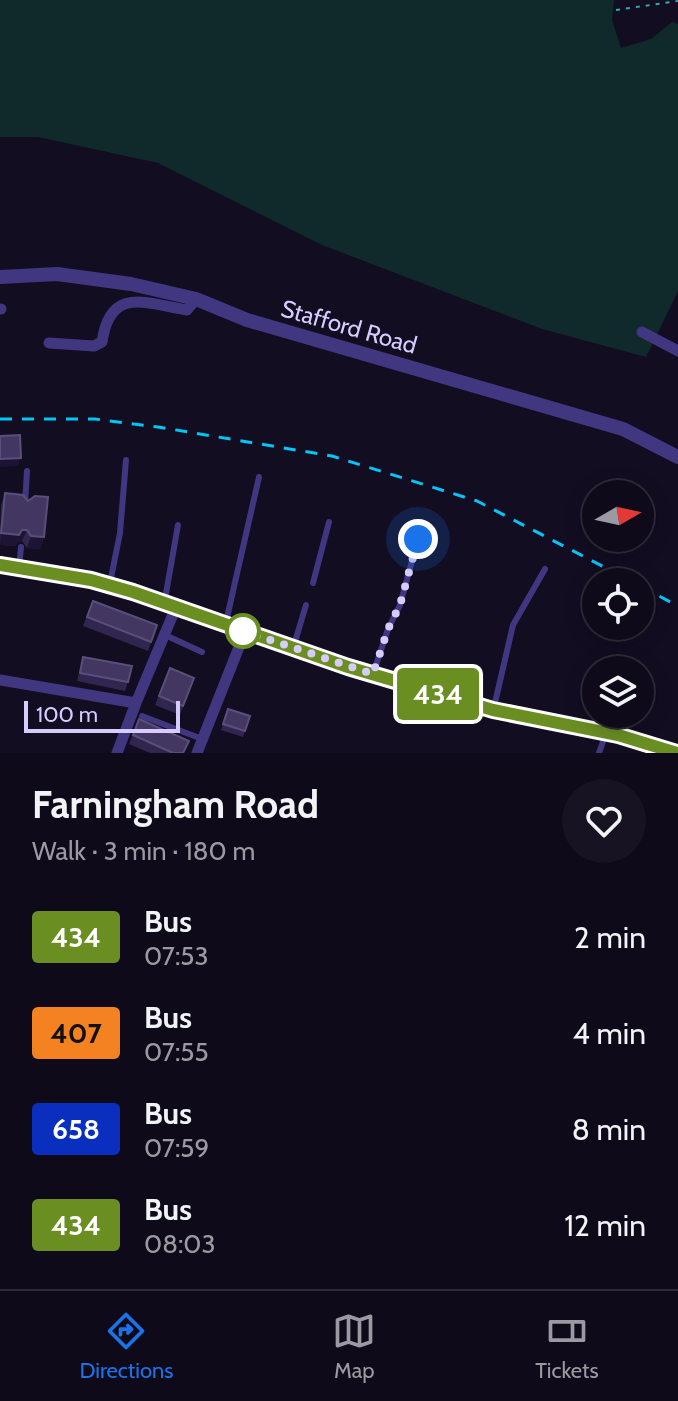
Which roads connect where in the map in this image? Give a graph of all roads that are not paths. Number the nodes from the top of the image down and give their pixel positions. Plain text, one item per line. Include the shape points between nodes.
1 (0, 277) edge
2 (196, 299) junction
3 (642, 332) dead end
4 (49, 343) dead end
5 (678, 351) edge
6 (678, 457) edge
7 (126, 460) dead end
8 (27, 471) dead end
9 (259, 477) dead end
10 (25, 507) edge
11 (329, 522) dead end
12 (178, 525) dead end
13 (418, 539) dead end
14 (21, 547) edge
15 (0, 565) edge
16 (19, 568) junction
17 (545, 569) dead end
18 (313, 583) dead end
19 (110, 585) junction
20 (170, 605) junction
21 (306, 605) dead end
22 (225, 625) junction
23 (154, 626) edge
24 (245, 632) junction
25 (165, 633) junction
26 (293, 648) junction
27 (202, 652) dead end
28 (373, 674) junction
29 (0, 680) edge
30 (136, 703) junction
31 (493, 710) junction
32 (142, 716) edge
33 (606, 732) junction
34 (202, 739) junction
35 (117, 753) edge
36 (197, 753) edge
37 (599, 753) edge
38 (677, 753) edge

1 - 2 street, Stafford Road via 57,274
2 - 4 street via 187,310 130,301 115,308 105,322 102,342
2 - 6 street, Stafford Road via 247,320 623,429
3 - 5 street
7 - 19 lane
8 - 10 lane
9 - 22 lane
11 - 18 lane
12 - 20 lane
13 - 28 lane
14 - 16 lane
15 - 16 main road
16 - 19 main road
17 - 31 lane via 513,625
19 - 20 main road
20 - 22 main road
20 - 25 street
21 - 26 lane
22 - 24 main road
23 - 25 lane
24 - 26 main road
24 - 34 street
25 - 27 lane
25 - 30 street
26 - 28 main road
28 - 31 main road
29 - 30 street
30 - 35 street
31 - 33 main road
32 - 34 lane
33 - 37 lane
33 - 38 main road
34 - 36 street

